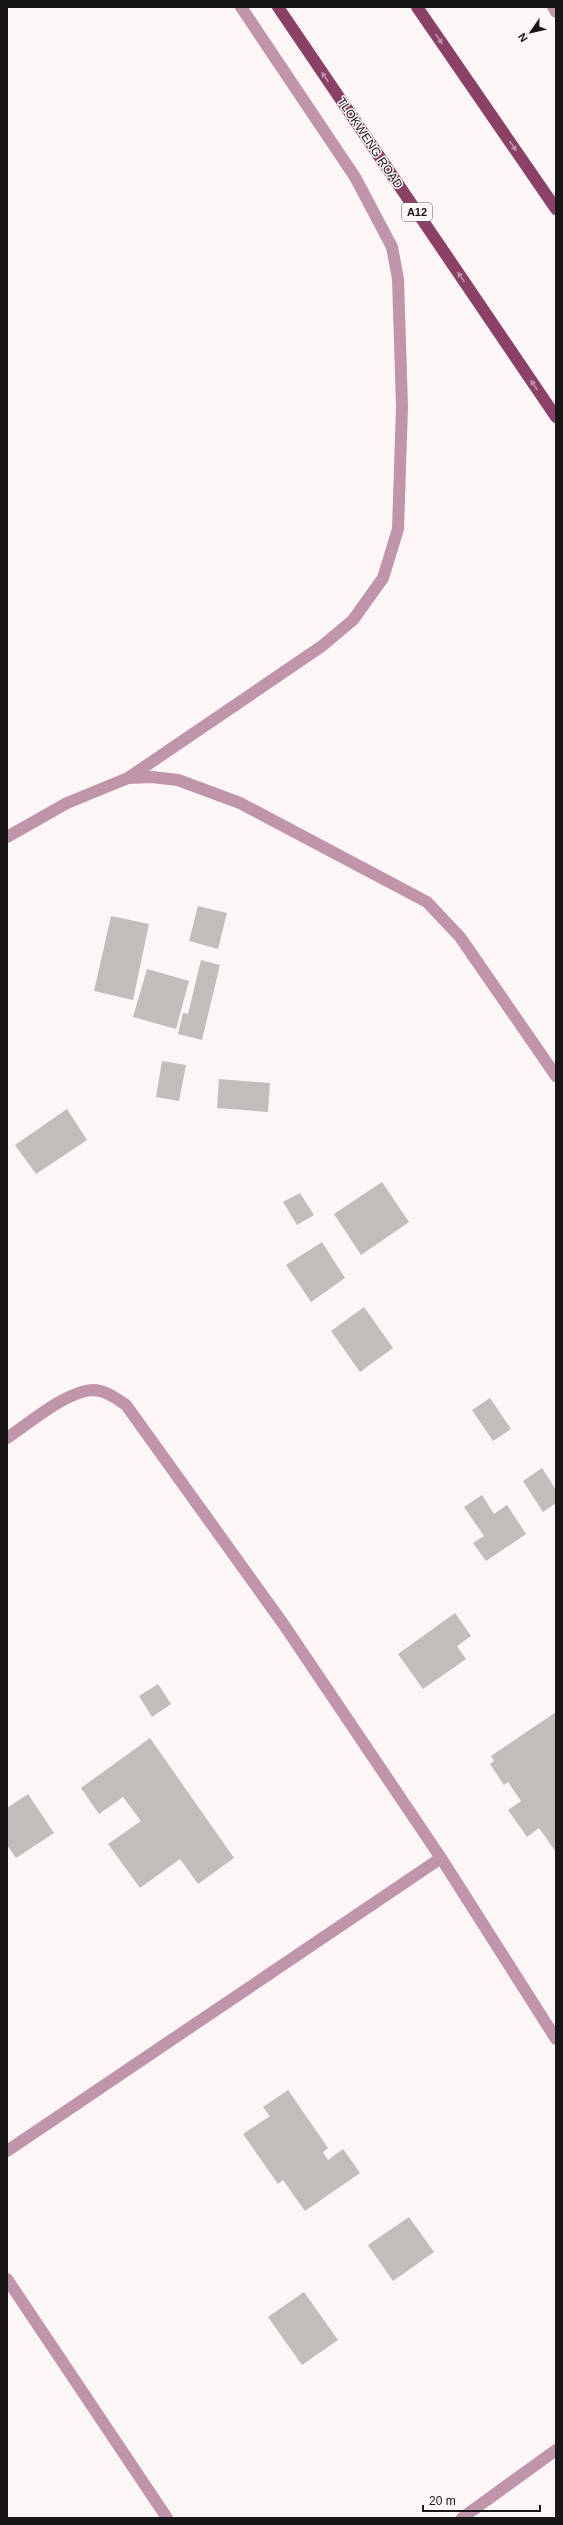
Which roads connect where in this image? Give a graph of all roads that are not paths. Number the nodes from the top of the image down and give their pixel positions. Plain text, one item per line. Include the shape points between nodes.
1 (241, 7) edge
2 (278, 7) edge
3 (417, 7) edge
4 (553, 7) edge
5 (556, 12) edge
6 (556, 209) edge
7 (556, 417) edge
8 (128, 778) junction
9 (7, 836) edge
10 (556, 1076) edge
11 (7, 1438) edge
12 (441, 1858) junction
13 (556, 2039) edge
14 (7, 2151) edge
15 (7, 2279) edge
16 (556, 2450) edge
17 (167, 2518) edge
18 (462, 2518) edge

1 - 8 street via 355,177 392,247 398,279 402,407 398,529 383,578 353,620 322,646
7 -> 2 main road, TLOKWENG ROAD / A12
3 -> 6 main road
4 - 5 street
8 - 9 street via 67,803
8 - 10 street via 178,780 240,803 427,902 460,937
11 - 12 street via 74,1394 94,1390 109,1394 126,1405 284,1625
12 - 13 street
12 - 14 street
15 - 17 street
16 - 18 street

